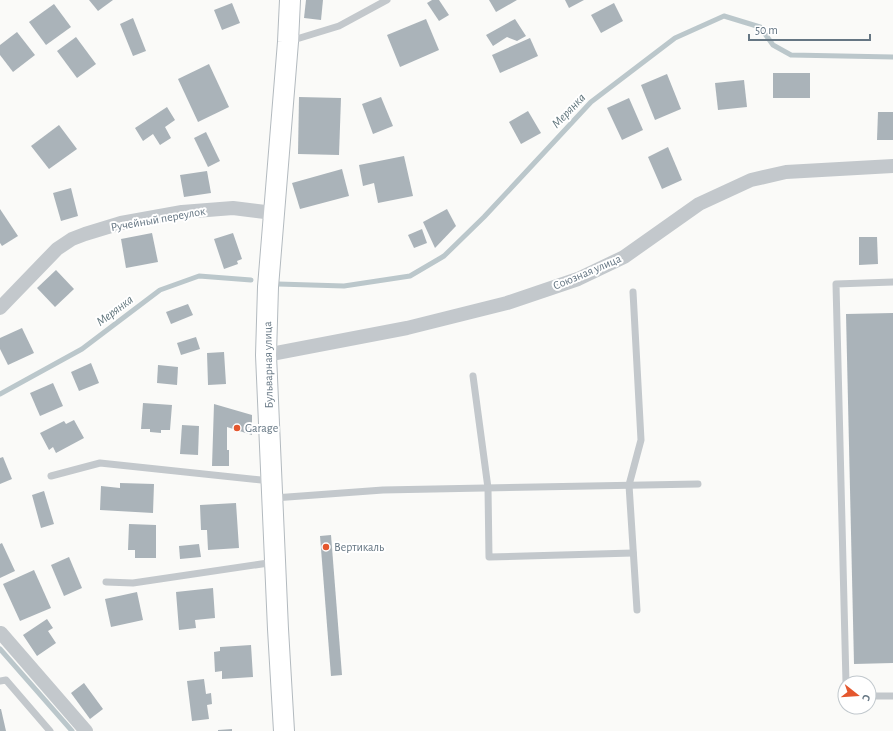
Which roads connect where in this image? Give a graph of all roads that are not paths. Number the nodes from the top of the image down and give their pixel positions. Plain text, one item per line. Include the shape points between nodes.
1 (290, 0) edge
2 (386, 0) edge
3 (288, 42) junction
4 (893, 166) edge
5 (273, 213) junction
6 (893, 282) edge
7 (633, 292) dead end
8 (0, 308) edge
9 (266, 355) junction
10 (474, 376) dead end
11 (52, 476) dead end
12 (698, 484) dead end
13 (629, 485) junction
14 (488, 488) junction
15 (272, 490) junction
16 (633, 554) junction
17 (275, 562) junction
18 (106, 582) dead end
19 (637, 610) dead end
20 (1, 633) dead end
21 (846, 675) edge
22 (0, 681) edge
23 (877, 696) edge
24 (893, 696) edge
25 (50, 731) edge
26 (86, 731) edge
27 (284, 731) edge

1 - 3 street, Бульварная улица
2 - 3 lane via 339,26
3 - 5 street, Бульварная улица
4 - 9 street, Союзная улица via 786,172 751,180 699,204 624,257 578,279 507,303 408,328
5 - 8 street, Ручейный переулок via 233,208 182,212 121,223 85,234 57,249
5 - 9 street, Бульварная улица
6 - 21 lane via 836,284
7 - 13 lane via 641,440
9 - 15 street, Бульварная улица
10 - 14 lane
11 - 15 lane via 100,463
12 - 13 lane
13 - 14 lane
13 - 16 lane
14 - 15 lane
14 - 16 lane via 489,557
15 - 17 street, Бульварная улица
16 - 19 lane
17 - 18 lane via 133,583
17 - 27 street, Бульварная улица
20 - 26 street
22 - 25 lane via 6,680
23 - 24 lane

